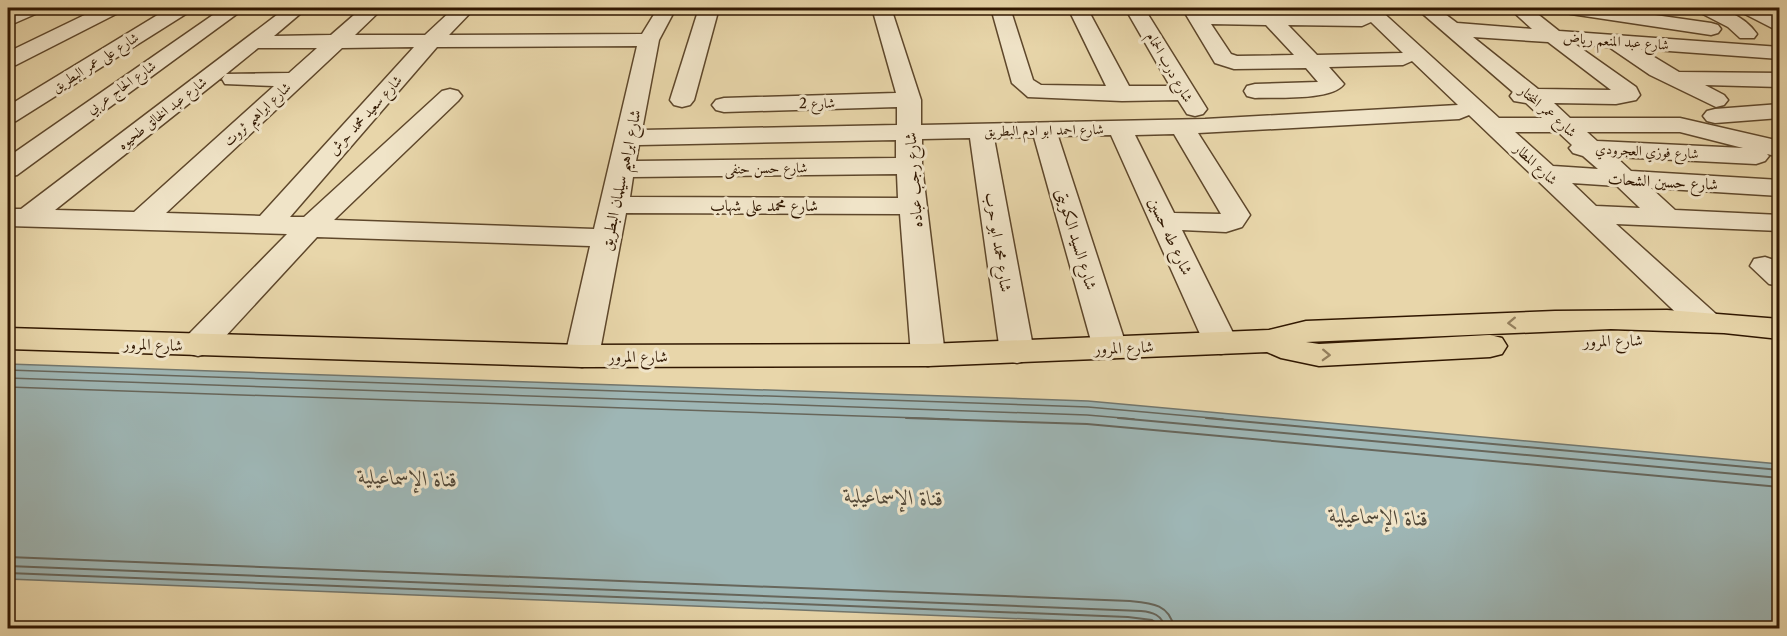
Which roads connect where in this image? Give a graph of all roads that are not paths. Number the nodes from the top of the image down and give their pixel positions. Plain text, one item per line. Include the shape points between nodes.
1 (33, 8) edge
2 (113, 8) edge
3 (182, 8) edge
4 (235, 8) edge
5 (297, 8) edge
6 (465, 8) edge
7 (667, 8) edge
8 (709, 8) edge
9 (881, 8) edge
10 (1000, 8) edge
11 (1078, 8) edge
12 (1135, 8) edge
13 (1519, 8) edge
14 (1706, 8) edge
15 (1748, 8) edge
16 (1417, 10) edge
17 (1362, 11) edge
18 (1195, 13) edge
19 (366, 14) edge
20 (1266, 14) edge
21 (1575, 14) edge
22 (8, 20) edge
23 (1777, 21) edge
24 (1614, 24) edge
25 (94, 30) dead end
26 (334, 30) junction
27 (144, 32) junction
28 (1459, 35) junction
29 (1554, 37) junction
30 (1734, 38) junction
31 (649, 40) junction
32 (431, 41) junction
33 (253, 42) junction
34 (1403, 50) junction
35 (1779, 53) edge
36 (13, 55) edge
37 (106, 56) junction
38 (1308, 61) junction
39 (1234, 63) junction
40 (1672, 78) junction
41 (233, 79) dead end
42 (293, 80) junction
43 (1776, 82) edge
44 (1255, 91) junction
45 (1186, 93) junction
46 (1122, 94) junction
47 (450, 96) dead end
48 (1532, 96) junction
49 (682, 100) dead end
50 (909, 100) junction
51 (1282, 103) dead end
52 (1460, 104) junction
53 (724, 105) dead end
54 (1779, 111) edge
55 (8, 116) edge
56 (1493, 125) junction
57 (1564, 125) junction
58 (1193, 127) junction
59 (1120, 129) junction
60 (1044, 130) junction
61 (981, 132) junction
62 (909, 133) junction
63 (629, 138) junction
64 (1515, 145) junction
65 (1591, 148) junction
66 (1779, 149) edge
67 (1779, 155) edge
68 (909, 166) junction
69 (8, 169) edge
70 (623, 170) junction
71 (1547, 174) junction
72 (1625, 179) junction
73 (1779, 188) edge
74 (615, 205) junction
75 (914, 206) junction
76 (1590, 214) junction
77 (17, 218) edge
78 (1668, 218) junction
79 (141, 221) junction
80 (1164, 221) junction
81 (1778, 222) dead end
82 (268, 224) junction
83 (309, 228) junction
84 (608, 237) junction
85 (1691, 320) junction
86 (1779, 329) edge
87 (8, 339) edge
88 (1269, 341) junction
89 (1221, 343) junction
90 (198, 345) junction
91 (1110, 348) junction
92 (1779, 349) edge
93 (1017, 352) junction
94 (928, 355) junction
95 (582, 356) junction

1 - 22 street
2 - 36 street
3 - 27 street, شارع على عمر البطريق
4 - 69 street, شارع الحاج عربي
5 - 33 street, شارع عبد الخالق طحيوه
6 - 32 street, شارع سعيد محمد حرش
7 - 31 street, شارع ابراهيم سيلمان البطريق
8 - 49 street
9 - 50 street, شارع رجب عباده
10 - 46 street via 1023,83 1047,94
11 - 46 street
12 - 45 street, شارع درب الحمام
13 - 29 street
14 - 30 street via 1735,23
15 - 23 street
16 - 17 street
16 - 28 street, شارع عمر المختار
17 - 20 street
17 - 34 street, شارع المطار
18 - 20 street
18 - 39 street via 1223,58
19 - 26 street, شارع ابراهيم ثروت
20 - 38 street
21 - 24 street
21 - 24 street
23 - 30 street
24 - 29 street, شارع عبد المنعم رياض
24 - 30 street, شارع عبد المنعم رياض
24 - 40 street
25 - 27 street
26 - 32 street
26 - 33 street
26 - 42 street, شارع ابراهيم ثروت
27 - 37 street, شارع على عمر البطريق
28 - 29 street, شارع عبد المنعم رياض
28 - 34 street, شارع عبد المنعم رياض
28 - 48 street, شارع عمر المختار
29 - 48 street, شارع احمد ابو ادم البطريق via 1628,95
30 - 35 street, شارع عبد المنعم رياض
30 - 43 street via 1744,64
31 - 32 street
31 - 63 street, شارع ابراهيم سيلمان البطريق
32 - 82 street, شارع سعيد محمد حرش
33 - 77 street, شارع عبد الخالق طحيوه
34 - 38 street, شارع عبد المنعم رياض
34 - 52 street, شارع المطار
36 - 37 street
37 - 55 street, شارع على عمر البطريق
38 - 39 street, شارع عبد المنعم رياض
38 - 44 street via 1333,84 1331,87
39 - 44 street via 1241,79
40 - 43 street
40 - 54 street via 1715,108
41 - 42 street
42 - 79 street, شارع ابراهيم ثروت
44 - 51 street
45 - 46 street
45 - 58 street, شارع درب الحمام
47 - 83 street
48 - 52 street, شارع احمد ابو ادم البطريق
48 - 57 street, شارع عمر المختار
50 - 53 street, شارع 2
50 - 62 street, شارع رجب عباده
52 - 56 street, شارع المطار
52 - 58 street, شارع احمد ابو ادم البطريق
52 - 85 street, شارع المطار
56 - 57 street
56 - 64 street, شارع المطار
57 - 65 street, شارع عمر المختار
57 - 66 street via 1689,126
58 - 59 street, شارع احمد ابو ادم البطريق
58 - 80 street, شارع درب الحمام via 1236,215 1226,224
59 - 60 street, شارع احمد ابو ادم البطريق
59 - 80 street, شارع طه حسين
60 - 61 street, شارع احمد ابو ادم البطريق
60 - 91 street, شارع السيد الكويتى
61 - 62 street, شارع احمد ابو ادم البطريق
61 - 93 street, شارع محمد ابو حرب
62 - 63 street, شارع احمد ابو ادم البطريق
62 - 68 street, شارع رجب عباده
63 - 70 street, شارع ابراهيم سيلمان البطريق
64 - 65 street, شارع فوزي العجرودي
64 - 71 street, شارع المطار
65 - 67 street, شارع فوزي العجرودي
65 - 72 street, شارع عمر المختار
68 - 70 street, شارع حسن حنفى
68 - 75 street, شارع رجب عباده
70 - 74 street, شارع ابراهيم سيلمان البطريق
71 - 72 street, شارع حسين الشحات
71 - 76 street, شارع المطار
72 - 73 street, شارع حسين الشحات
72 - 78 street, شارع عمر المختار
74 - 75 street, شارع محمد على شهاب
74 - 84 street, شارع ابراهيم سيلمان البطريق
75 - 94 street, شارع رجب عباده
76 - 78 street
76 - 85 street, شارع المطار
77 - 79 street
78 - 81 street
79 - 82 street
80 - 89 street, شارع طه حسين
82 - 83 street
83 - 84 street
83 - 90 street
84 - 95 street, شارع ابراهيم سيلمان البطريق
85 - 86 main road, شارع المرور
85 -> 88 main road, شارع المرور via 1615,318 1330,330
87 - 90 main road, شارع المرور
88 - 89 main road, شارع المرور
88 -> 92 main road, شارع المرور via 1318,355 1606,340 1689,340
89 - 91 main road, شارع المرور
90 - 95 main road, شارع المرور
91 - 93 main road, شارع المرور
93 - 94 main road, شارع المرور
94 - 95 main road, شارع المرور

